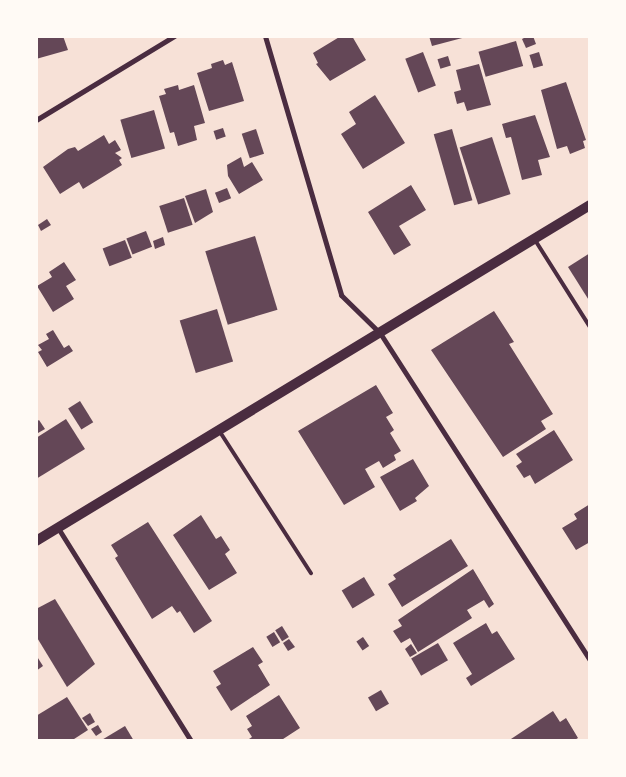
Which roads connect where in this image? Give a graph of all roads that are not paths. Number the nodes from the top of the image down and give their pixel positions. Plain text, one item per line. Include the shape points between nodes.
1 (174, 36) edge
2 (265, 36) edge
3 (36, 120) edge
4 (590, 205) edge
5 (534, 239) junction
6 (590, 327) edge
7 (380, 333) junction
8 (218, 430) junction
9 (58, 528) junction
10 (36, 542) edge
11 (311, 573) dead end
12 (590, 660) edge
13 (191, 741) edge

1 - 3 street
2 - 7 street via 341,295
4 - 5 main road
5 - 6 lane
5 - 7 main road
7 - 8 main road
7 - 12 street
8 - 9 main road
8 - 11 lane
9 - 10 main road
9 - 13 street

